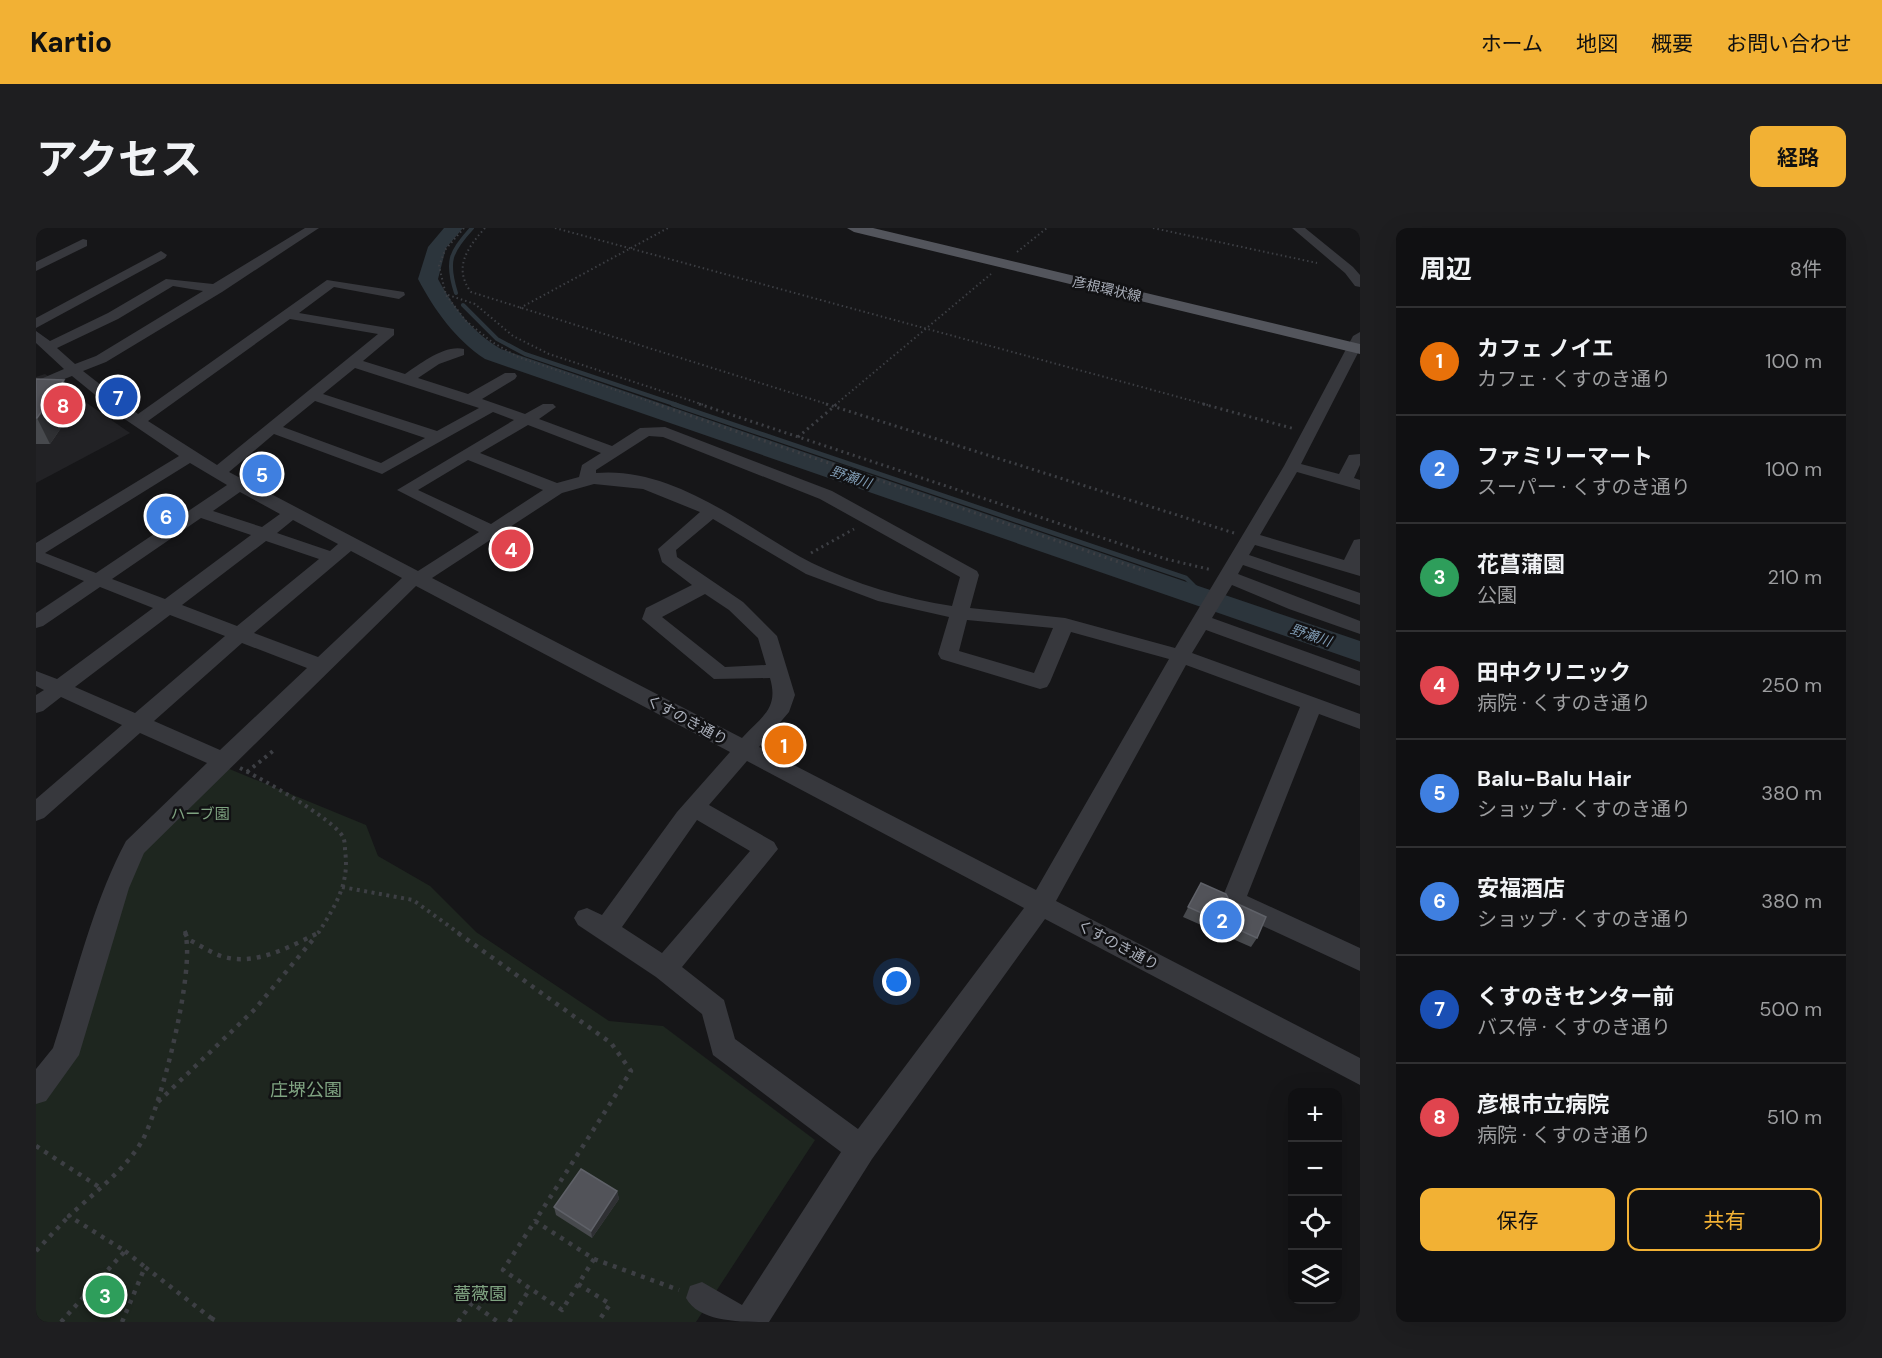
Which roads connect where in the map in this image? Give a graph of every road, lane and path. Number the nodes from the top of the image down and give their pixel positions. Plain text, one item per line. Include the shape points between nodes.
1 (313, 228) edge
2 (464, 228) edge
3 (485, 228) edge
4 (555, 228) edge
5 (668, 228) edge
6 (854, 228) edge
7 (1047, 228) edge
8 (1153, 228) edge
9 (1298, 228) edge
10 (83, 243) dead end
11 (630, 249) junction
12 (161, 255) dead end
13 (1003, 264) junction
14 (36, 267) edge
15 (1349, 270) junction
16 (1360, 282) edge
17 (217, 289) junction
18 (399, 295) dead end
19 (448, 295) junction
20 (519, 308) junction
21 (287, 315) junction
22 (36, 324) edge
23 (926, 329) junction
24 (36, 335) edge
25 (1358, 344) edge
26 (48, 347) junction
27 (459, 352) dead end
28 (352, 362) junction
29 (74, 370) junction
30 (510, 376) dead end
31 (406, 380) junction
32 (36, 386) edge
33 (313, 395) junction
34 (469, 400) junction
35 (491, 407) junction
36 (548, 407) dead end
37 (834, 407) junction
38 (527, 420) junction
39 (138, 421) junction
40 (272, 428) junction
41 (1310, 433) junction
42 (438, 437) junction
43 (798, 437) junction
44 (613, 452) junction
45 (468, 454) junction
46 (190, 456) junction
47 (1355, 458) dead end
48 (1292, 466) junction
49 (218, 473) junction
50 (587, 480) junction
51 (1352, 482) edge
52 (239, 485) junction
53 (556, 489) junction
54 (197, 512) junction
55 (711, 512) junction
56 (292, 513) junction
57 (870, 519) junction
58 (492, 531) junction
59 (265, 534) junction
60 (1251, 538) junction
61 (349, 544) junction
62 (1360, 544) edge
63 (36, 551) edge
64 (36, 556) edge
65 (333, 558) junction
66 (1239, 558) junction
67 (798, 561) junction
68 (1357, 568) edge
69 (1145, 571) dead end
70 (1226, 577) junction
71 (417, 578) junction
72 (97, 580) junction
73 (706, 586) junction
74 (1360, 599) edge
75 (167, 607) junction
76 (959, 613) junction
77 (1204, 616) junction
78 (36, 622) edge
79 (1065, 624) junction
80 (1360, 628) edge
81 (239, 635) junction
82 (1180, 657) junction
83 (321, 666) junction
84 (778, 671) junction
85 (36, 678) edge
86 (1360, 679) edge
87 (59, 688) junction
88 (1312, 704) junction
89 (36, 706) edge
90 (1360, 722) edge
91 (138, 723) junction
92 (745, 750) junction
93 (273, 751) dead end
94 (236, 767) junction
95 (695, 808) junction
96 (36, 812) edge
97 (342, 887) junction
98 (1041, 905) junction
99 (319, 932) junction
100 (1359, 954) edge
101 (665, 969) junction
102 (1360, 1072) edge
103 (36, 1091) edge
104 (158, 1103) junction
105 (36, 1146) edge
106 (861, 1149) junction
107 (99, 1187) junction
108 (69, 1216) junction
109 (535, 1221) junction
110 (36, 1251) edge
111 (125, 1251) junction
112 (594, 1259) junction
113 (145, 1267) junction
114 (578, 1284) junction
115 (530, 1290) junction
116 (702, 1298) joint
117 (209, 1320) edge
118 (61, 1322) edge
119 (122, 1322) edge
120 (218, 1322) edge
121 (458, 1322) edge
122 (498, 1322) edge
123 (509, 1322) edge
124 (598, 1322) edge
125 (739, 1322) edge
126 (750, 1322) edge

1 - 17 street
2 - 19 path via 447,245 439,264
3 - 20 path via 464,253 461,267 466,288
4 - 11 path
5 - 11 path
6 - 13 main road, 彦根環状線
7 - 13 path
8 - 15 path
9 - 15 street
10 - 14 street
11 - 20 path
11 - 23 path
12 - 22 street
13 - 23 path
13 - 25 main road, 彦根環状線
15 - 16 street
17 - 26 street via 171,282
17 - 29 street
18 - 21 street via 332,283
19 - 43 path via 475,304 513,336 549,354
19 - 69 path via 465,321 487,341 518,357
20 - 37 path
21 - 28 street via 389,332
21 - 39 street
23 - 37 path
23 - 41 path
24 - 26 street, くすのき通り
25 - 41 street
26 - 29 street, くすのき通り
27 - 31 street via 434,361
28 - 31 street
28 - 33 street
29 - 32 street
29 - 39 street, くすのき通り
30 - 34 street
31 - 34 street
33 - 40 street
33 - 42 street
34 - 35 street
35 - 38 street
35 - 42 street
36 - 38 street
37 - 43 path
37 - 60 path
38 - 44 street
38 - 45 street
39 - 46 street, くすのき通り
40 - 42 street via 382,469
40 - 49 street
41 - 48 street
43 - 70 path
44 - 50 street via 588,468
44 - 57 street via 646,431 665,432 826,495
45 - 53 street
45 - 58 street via 405,490
46 - 49 street, くすのき通り
46 - 63 street
47 - 51 street
48 - 51 street
48 - 60 street
49 - 52 street, くすのき通り
50 - 53 street
50 - 55 street via 631,480 651,485
52 - 54 street
52 - 56 street, くすのき通り
53 - 58 street
54 - 59 street
54 - 72 street
55 - 67 street
55 - 73 street via 667,549 668,558 676,566
56 - 59 street
56 - 61 street, くすのき通り
57 - 67 path
57 - 76 street via 970,575
58 - 71 street
59 - 65 street
59 - 75 street
60 - 66 street
60 - 68 street
61 - 65 street
61 - 71 street, くすのき通り
62 - 68 street via 1352,563
64 - 72 street
65 - 81 street
66 - 70 street
66 - 74 street
67 - 76 street via 848,585
70 - 77 street
70 - 80 street
71 - 83 street via 405,584
71 - 92 street, くすのき通り
72 - 75 street
72 - 78 street
73 - 84 street via 736,606 767,636
73 - 84 street via 653,612 652,619 721,674
75 - 81 street
75 - 87 street
76 - 79 street
76 - 79 street via 948,654 1040,682
77 - 82 street
77 - 86 street
79 - 82 street
81 - 83 street
81 - 91 street
82 - 88 street
82 - 98 street
83 - 94 street
84 - 92 street via 785,695 782,707
85 - 87 street
87 - 89 street
87 - 91 street
88 - 90 street
88 - 100 street via 1233,902
91 - 94 street
91 - 96 street
92 - 95 street
92 - 98 street, くすのき通り
93 - 94 path
94 - 97 path via 314,811 343,837 348,868
94 - 103 street via 134,848 117,888 65,1055
95 - 101 street via 597,924
95 - 101 street via 766,849
97 - 99 path via 332,915
97 - 109 path via 413,900 611,1043 632,1071
98 - 102 street, くすのき通り
98 - 106 street
99 - 104 path via 255,1009
99 - 104 path via 277,953 238,960 220,956 188,939 181,1002
101 - 106 street via 714,1008 723,1046
104 - 107 path via 142,1141
105 - 107 path
106 - 126 street
107 - 108 path
108 - 110 path
108 - 111 path
109 - 112 path
109 - 115 path via 503,1270
111 - 113 path
111 - 118 path
112 - 114 path
112 - 116 path
113 - 117 path
113 - 119 path
114 - 115 path via 562,1310
114 - 124 path via 610,1304
115 - 123 path
116 - 125 street
117 - 120 path
121 - 122 path via 472,1303

